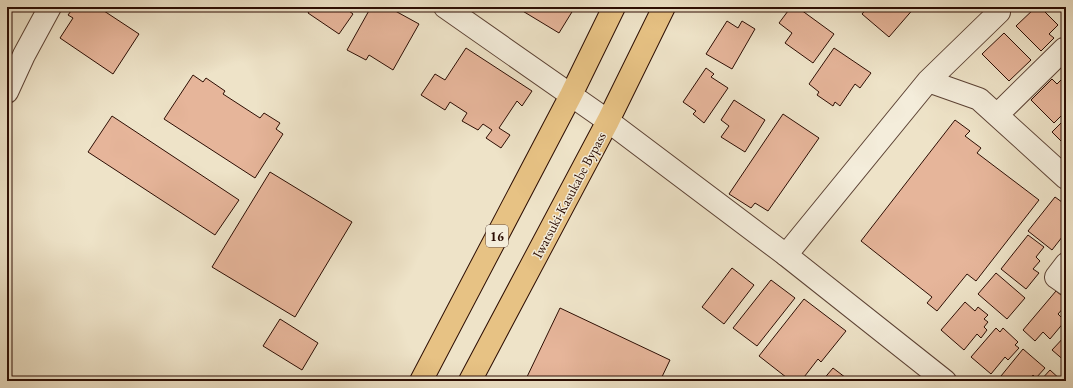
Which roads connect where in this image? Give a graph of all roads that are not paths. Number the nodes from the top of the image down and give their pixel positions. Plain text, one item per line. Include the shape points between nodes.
1 (50, 7) edge
2 (445, 7) edge
3 (614, 7) edge
4 (664, 7) edge
5 (998, 7) edge
6 (1066, 51) edge
7 (928, 81) junction
8 (7, 92) edge
9 (571, 95) junction
10 (997, 115) junction
11 (608, 121) junction
12 (1066, 178) edge
13 (786, 255) junction
14 (1066, 264) edge
15 (1066, 284) edge
16 (421, 381) edge
17 (470, 381) edge
18 (945, 381) edge

1 - 8 street
2 - 9 street
3 - 9 highway, 16
4 - 11 highway, Iwatsuki-Kasukabe Bypass
5 - 7 street via 1000,12
6 - 10 street via 1064,49
7 - 10 street via 979,99
7 - 13 street
9 - 11 street
9 - 16 highway, 16
10 - 12 street
11 - 13 street
11 - 17 highway, Iwatsuki-Kasukabe Bypass
13 - 18 street
14 - 15 street via 1056,277

